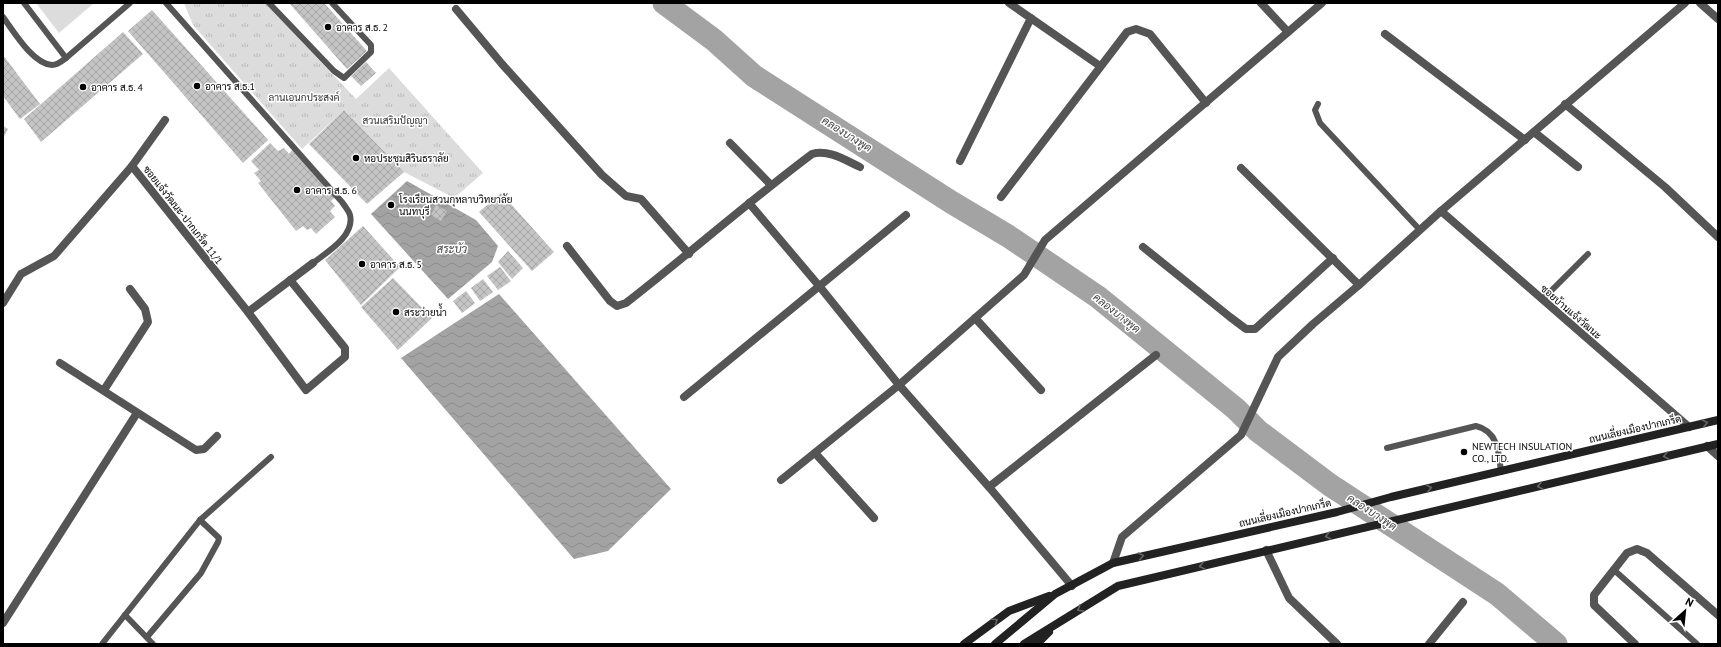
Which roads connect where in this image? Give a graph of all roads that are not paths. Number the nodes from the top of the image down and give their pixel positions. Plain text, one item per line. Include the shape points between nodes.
1 (24, 3) edge
2 (130, 3) edge
3 (166, 3) edge
4 (269, 3) edge
5 (332, 3) edge
6 (1009, 3) edge
7 (1261, 3) edge
8 (1322, 3) edge
9 (1685, 3) edge
10 (1700, 3) edge
11 (456, 9) dead end
12 (3, 17) edge
13 (1031, 18) junction
14 (1718, 19) edge
15 (1288, 32) junction
16 (1385, 34) dead end
17 (66, 58) junction
18 (1100, 66) junction
19 (1206, 103) junction
20 (1318, 104) dead end
21 (1565, 104) junction
22 (165, 120) dead end
23 (1534, 132) junction
24 (1525, 140) junction
25 (730, 143) dead end
26 (960, 162) dead end
27 (132, 166) junction
28 (860, 167) dead end
29 (1578, 167) dead end
30 (1241, 168) dead end
31 (771, 185) junction
32 (1001, 197) dead end
33 (749, 204) junction
34 (1441, 211) junction
35 (906, 215) dead end
36 (1420, 230) junction
37 (1718, 237) edge
38 (567, 246) dead end
39 (1143, 247) dead end
40 (689, 254) junction
41 (1588, 254) dead end
42 (1333, 258) junction
43 (313, 263) joint
44 (290, 280) junction
45 (1359, 285) junction
46 (820, 286) junction
47 (130, 289) dead end
48 (1542, 300) junction
49 (3, 303) edge
50 (248, 312) junction
51 (975, 318) junction
52 (1156, 354) dead end
53 (60, 363) dead end
54 (898, 385) junction
55 (104, 390) junction
56 (1041, 390) dead end
57 (684, 397) dead end
58 (137, 413) junction
59 (1718, 420) edge
60 (1689, 427) junction
61 (217, 436) dead end
62 (1718, 444) edge
63 (1707, 446) junction
64 (1387, 448) dead end
65 (815, 452) junction
66 (1718, 456) edge
67 (271, 457) dead end
68 (1501, 472) junction
69 (781, 480) dead end
70 (989, 487) junction
71 (874, 518) dead end
72 (200, 520) junction
73 (1266, 550) junction
74 (1113, 563) junction
75 (1614, 570) junction
76 (1072, 586) junction
77 (1055, 594) junction
78 (1463, 602) dead end
79 (125, 615) junction
80 (1718, 615) edge
81 (1058, 622) junction
82 (3, 623) edge
83 (147, 637) junction
84 (102, 644) edge
85 (153, 644) edge
86 (964, 644) edge
87 (995, 644) edge
88 (1024, 644) edge
89 (1037, 644) edge
90 (1337, 644) edge
91 (1429, 644) edge
92 (1635, 644) edge
93 (1697, 644) edge

1 - 17 lane
2 - 17 lane
3 - 43 lane via 350,215 349,231
4 - 5 lane via 334,71 344,78 371,52 371,45
6 - 13 street
7 - 15 street
8 - 15 street
9 - 21 street
10 - 14 street
11 - 40 street via 602,175 626,196 641,199
12 - 17 lane via 34,57 52,65
13 - 18 street
13 - 26 street
15 - 19 street
16 - 24 street
18 - 19 street via 1127,32 1136,29 1150,34
18 - 32 street
19 - 51 street via 1045,240 1024,275
20 - 36 lane via 1315,110 1320,123
21 - 23 street
21 - 37 street via 1665,187
22 - 27 street
23 - 24 street
23 - 29 street
24 - 34 street
25 - 31 street
27 - 49 street, ซอยแจ้งวัฒนะ-ปากเกร็ด 11/1 via 54,256 21,274
27 - 50 street, ซอยแจ้งวัฒนะ-ปากเกร็ด 11/1
28 - 31 street via 828,153 819,152 812,154
30 - 42 street
31 - 33 street
33 - 40 street
33 - 46 street
34 - 36 street
34 - 48 street, ซอยบ้านแจ้งวัฒนะ
35 - 46 street
36 - 45 street
38 - 40 street via 610,301 618,306 626,303
39 - 42 street via 1246,329 1255,329
41 - 48 lane
42 - 45 street
43 - 44 street
44 - 50 street
44 - 50 street, ซอยแจ้งวัฒนะ-ปากเกร็ด 11/1 via 345,348 346,354 345,358 306,390
45 - 74 street via 1278,357 1241,435 1122,537
46 - 54 street
46 - 57 street
47 - 55 street via 145,309 148,322
48 - 60 street, ซอยบ้านแจ้งวัฒนะ
51 - 54 street
51 - 56 street
52 - 70 street
53 - 55 street
54 - 65 street
54 - 70 street
55 - 58 street
58 - 61 street via 196,450 204,449
58 - 82 street
60 -> 59 main road, ถนนเลี่ยงเมืองปากเกร็ด
60 - 68 main road, ถนนเลี่ยงเมืองปากเกร็ด
62 - 63 main road
63 - 66 street
63 -> 73 main road
64 - 68 lane via 1476,426 1491,433 1498,447
65 - 69 street
65 - 71 street
67 - 72 lane
74 -> 68 main road, ถนนเลี่ยงเมืองปากเกร็ด
70 - 76 street
72 - 79 lane
72 - 83 lane via 216,534 218,542 201,573
73 -> 81 main road via 1118,586
73 - 90 street via 1289,598
74 - 76 main road, ถนนเลี่ยงเมืองปากเกร็ด
75 - 80 street via 1627,553 1637,549 1647,553
75 - 92 street via 1594,595 1594,605
75 - 93 lane
76 - 77 main road, ถนนเลี่ยงเมืองปากเกร็ด
86 -> 77 main road via 1009,611
77 - 87 main road, ถนนเลี่ยงเมืองปากเกร็ด
78 - 91 street
79 - 83 lane
79 - 84 lane
81 - 88 main road
81 - 89 main road
83 - 85 lane

